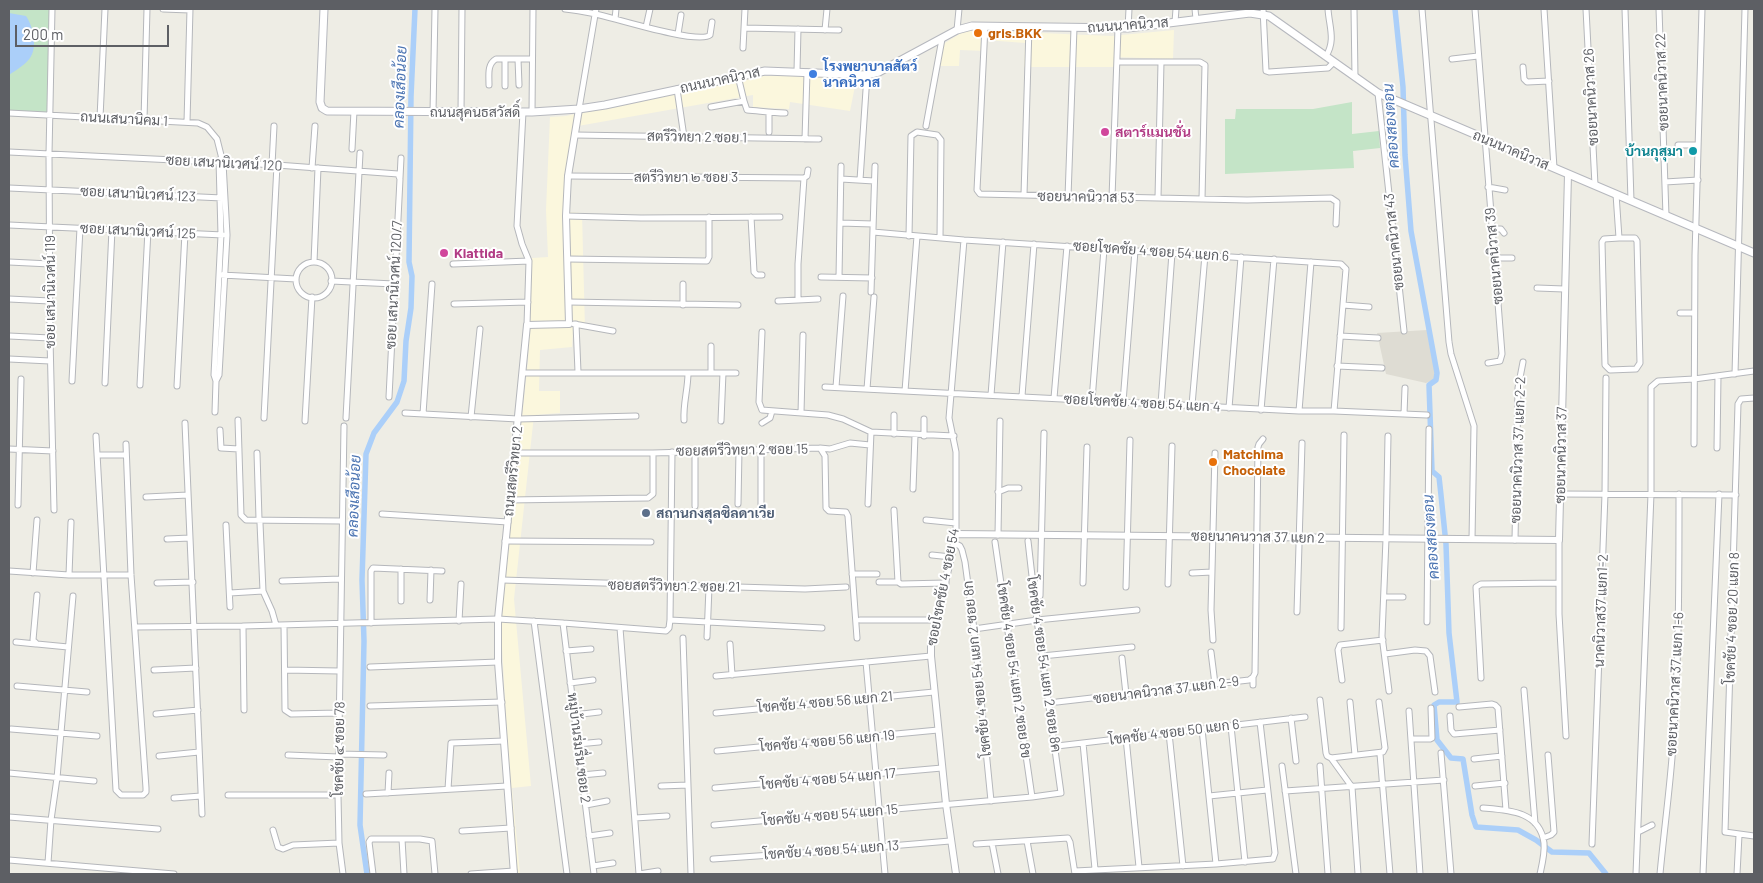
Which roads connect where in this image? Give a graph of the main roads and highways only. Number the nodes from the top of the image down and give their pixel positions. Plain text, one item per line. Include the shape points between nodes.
1 (324, 9) edge
2 (1262, 11) edge
3 (578, 109) joint
4 (1754, 253) edge

1 - 3 main road, ถนนสุคนธสวัสดิ์ via 320,105 327,111 532,112
2 - 3 main road, ถนนนาคนิวาส via 1128,28 972,26 957,30 891,67 867,75 765,71
2 - 4 main road, ถนนนาคนิวาส via 1378,93

